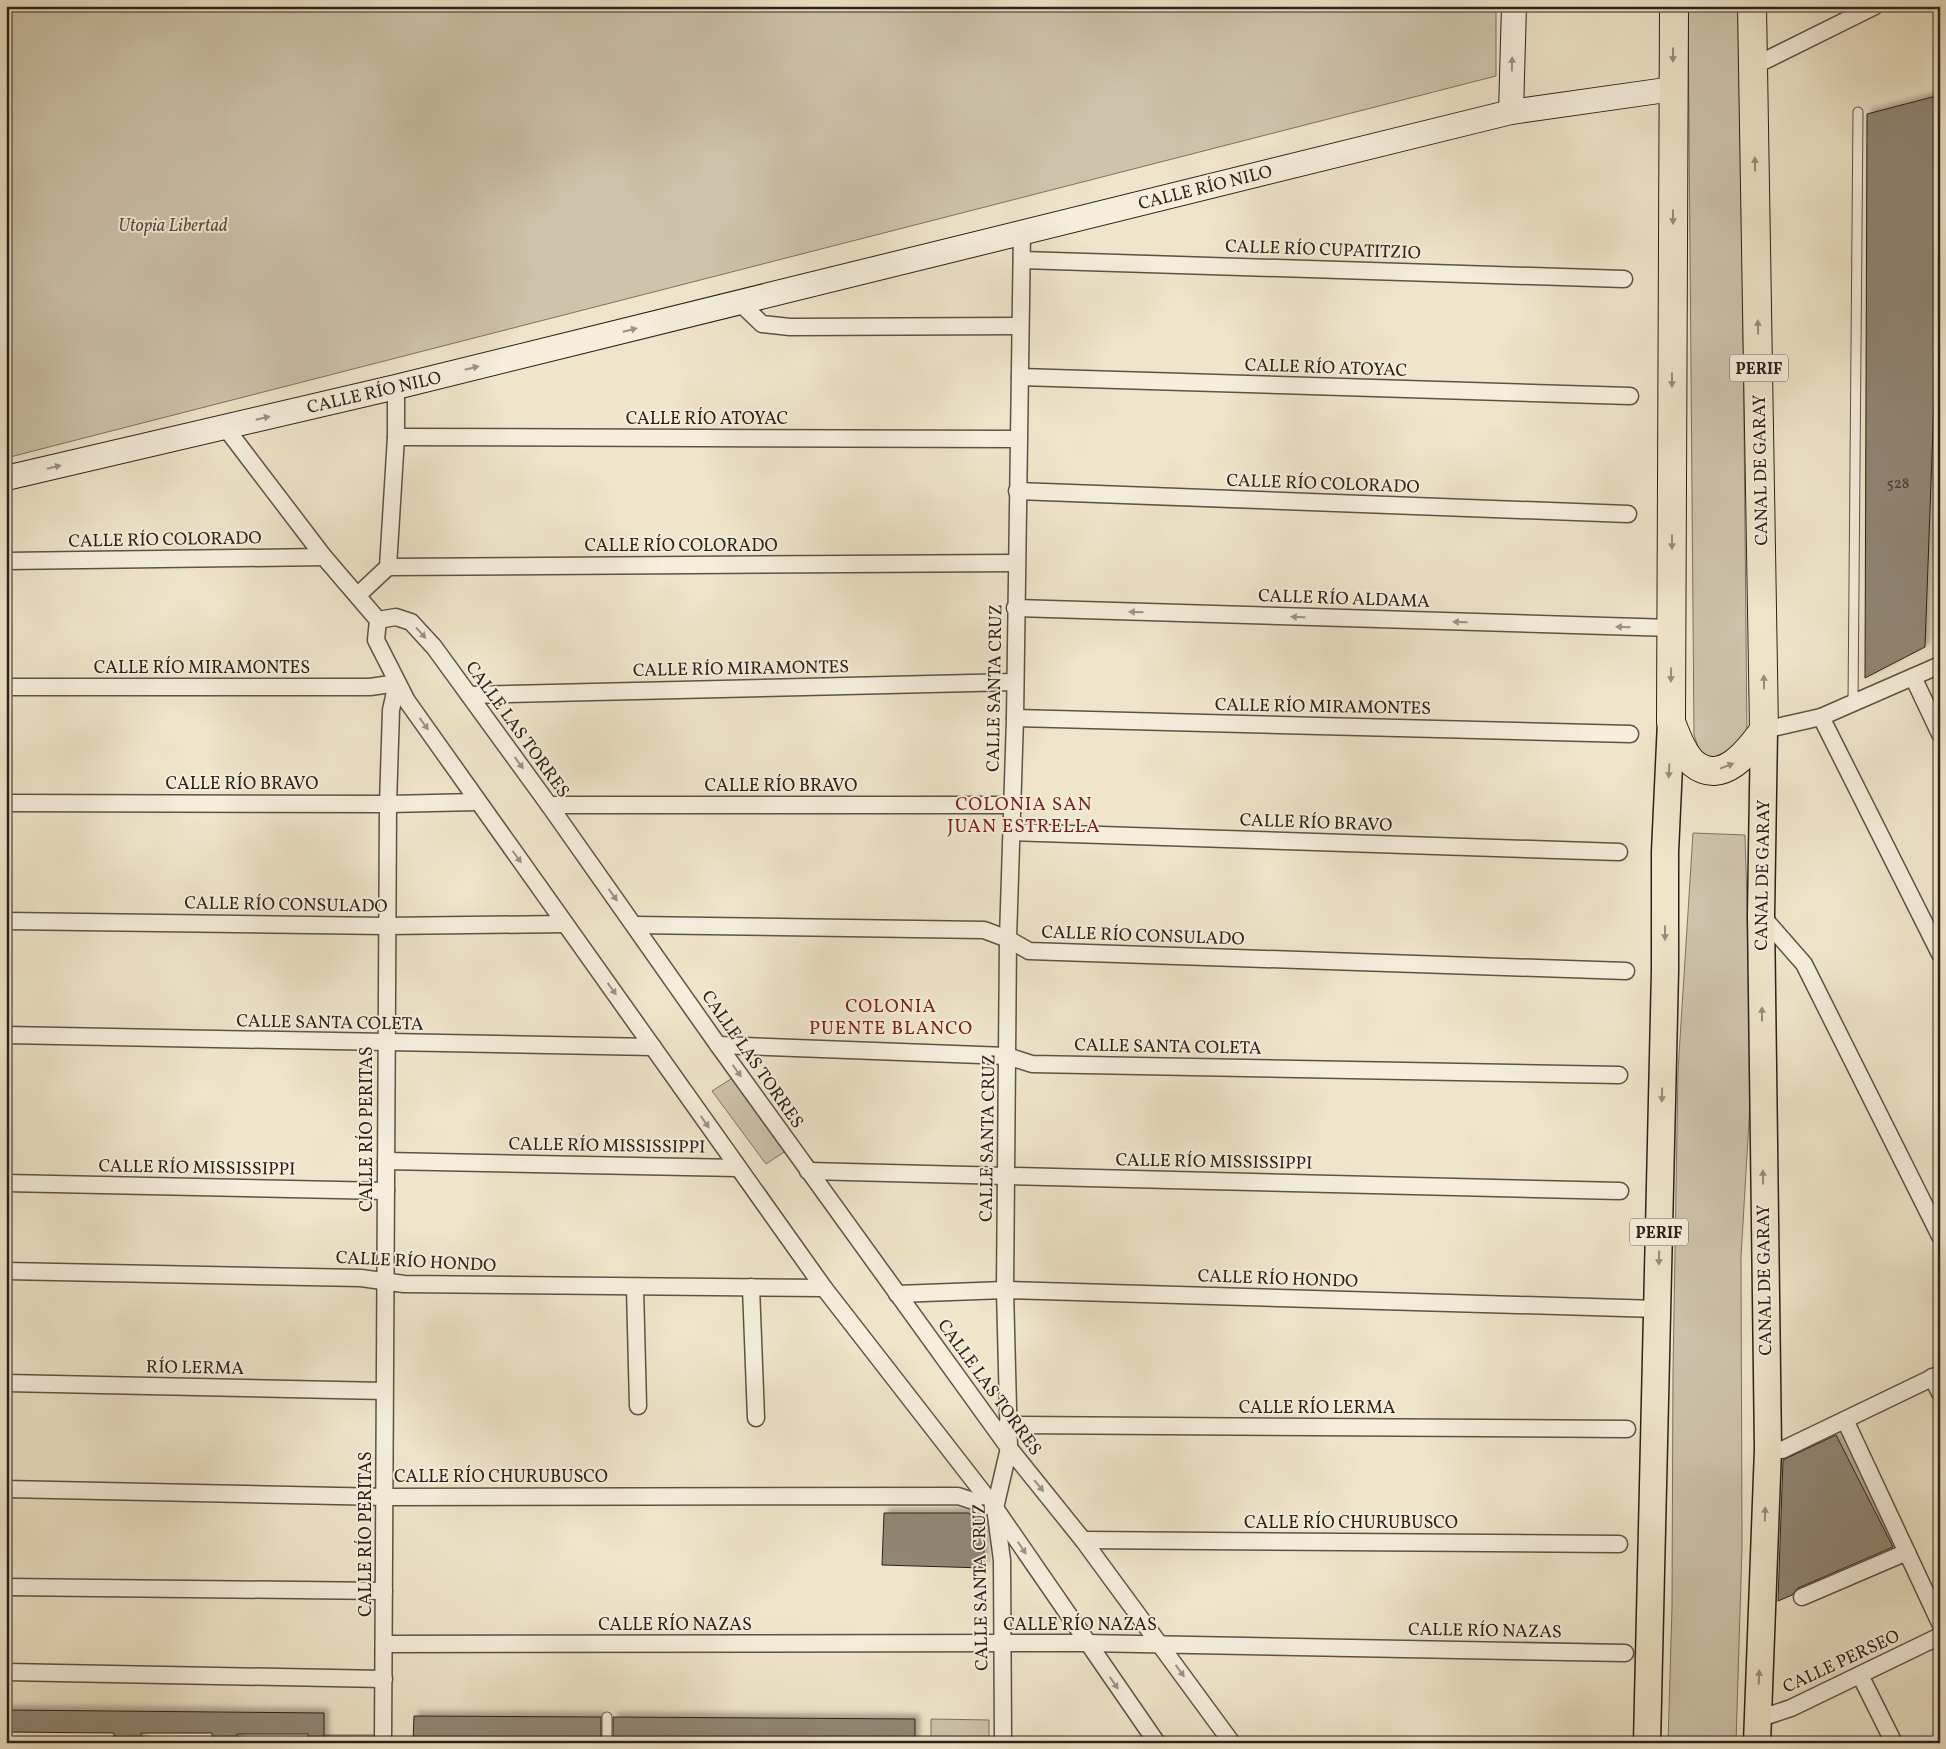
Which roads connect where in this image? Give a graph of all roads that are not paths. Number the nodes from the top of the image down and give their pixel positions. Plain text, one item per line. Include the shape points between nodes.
1 (1514, 6) edge
2 (1674, 6) edge
3 (1752, 6) edge
4 (1875, 6) edge
5 (1754, 66) junction
6 (1673, 89) junction
7 (1512, 112) junction
8 (1858, 112) dead end
9 (1022, 231) junction
10 (1022, 260) junction
11 (1624, 279) dead end
12 (740, 303) junction
13 (1020, 326) junction
14 (1020, 377) junction
15 (396, 386) junction
16 (1630, 396) dead end
17 (225, 427) junction
18 (396, 437) junction
19 (1017, 438) junction
20 (6, 478) edge
21 (1017, 491) junction
22 (1628, 514) dead end
23 (324, 557) junction
24 (6, 561) edge
25 (1016, 563) junction
26 (388, 567) junction
27 (358, 595) junction
28 (1015, 608) junction
29 (378, 620) junction
30 (1672, 628) junction
31 (1940, 665) edge
32 (1913, 677) junction
33 (1014, 682) junction
34 (397, 683) junction
35 (6, 687) edge
36 (469, 694) junction
37 (1853, 703) junction
38 (1015, 718) junction
39 (1821, 718) junction
40 (1671, 722) junction
41 (1764, 730) junction
42 (1630, 734) dead end
43 (1940, 734) edge
44 (6, 802) edge
45 (478, 802) junction
46 (388, 804) junction
47 (549, 805) junction
48 (1012, 806) junction
49 (1011, 832) junction
50 (1619, 852) dead end
51 (1761, 915) junction
52 (6, 921) edge
53 (565, 924) junction
54 (386, 926) junction
55 (634, 926) junction
56 (1008, 939) junction
57 (1940, 954) edge
58 (1626, 971) dead end
59 (6, 1035) edge
60 (387, 1043) junction
61 (718, 1045) junction
62 (653, 1046) junction
63 (1008, 1056) junction
64 (1619, 1075) dead end
65 (386, 1161) junction
66 (738, 1168) junction
67 (808, 1171) junction
68 (1006, 1176) junction
69 (6, 1183) edge
70 (1620, 1190) dead end
71 (386, 1191) junction
72 (1940, 1236) edge
73 (6, 1271) edge
74 (385, 1281) junction
75 (751, 1287) junction
76 (634, 1288) junction
77 (824, 1288) junction
78 (1005, 1290) junction
79 (897, 1294) junction
80 (1658, 1309) junction
81 (1936, 1375) edge
82 (6, 1383) edge
83 (384, 1391) junction
84 (1940, 1393) edge
85 (638, 1406) dead end
86 (756, 1418) dead end
87 (1845, 1420) junction
88 (1007, 1425) junction
89 (1627, 1429) dead end
90 (1009, 1448) junction
91 (1775, 1449) junction
92 (6, 1489) edge
93 (386, 1496) junction
94 (995, 1508) junction
95 (1084, 1540) junction
96 (1619, 1544) dead end
97 (1907, 1552) junction
98 (6, 1587) edge
99 (384, 1591) junction
100 (1802, 1597) dead end
101 (1940, 1623) edge
102 (1940, 1636) edge
103 (1086, 1643) junction
104 (384, 1644) junction
105 (1002, 1644) junction
106 (1160, 1644) junction
107 (1625, 1653) dead end
108 (6, 1672) edge
109 (1860, 1675) junction
110 (384, 1679) junction
111 (607, 1717) dead end
112 (1758, 1731) edge
113 (383, 1743) edge
114 (607, 1743) edge
115 (1003, 1743) edge
116 (1157, 1743) edge
117 (1232, 1743) edge
118 (1647, 1743) edge
119 (1894, 1743) edge

7 -> 1 street
2 -> 6 highway, PERIF
3 - 5 highway, CANAL DE GARAY / PERIF
4 - 5 street
41 -> 5 highway, CANAL DE GARAY / PERIF
6 - 7 street, CALLE RÍO NILO
6 -> 30 highway, PERIF
7 - 9 street, CALLE RÍO NILO
8 - 37 lane
9 - 10 street, CALLE SANTA CRUZ
9 - 12 street, CALLE RÍO NILO
10 - 11 street, CALLE RÍO CUPATITZIO
10 - 13 street, CALLE SANTA CRUZ
12 - 13 street via 762,324 790,328
15 -> 12 street, CALLE RÍO NILO
13 - 14 street, CALLE SANTA CRUZ
14 - 16 street, CALLE RÍO ATOYAC
14 - 19 street, CALLE SANTA CRUZ
17 -> 15 street, CALLE RÍO NILO
15 - 18 street
20 -> 17 street, CALLE RÍO NILO
17 - 23 street
18 - 19 street, CALLE RÍO ATOYAC
18 - 26 street
19 - 21 street, CALLE SANTA CRUZ
21 - 22 street, CALLE RÍO COLORADO
21 - 25 street, CALLE SANTA CRUZ
23 - 24 street, CALLE RÍO COLORADO
23 - 27 street
25 - 26 street, CALLE RÍO COLORADO
25 - 28 street, CALLE SANTA CRUZ
26 - 27 street
27 - 29 street
30 -> 28 street, CALLE RÍO ALDAMA
28 - 33 street, CALLE SANTA CRUZ
29 - 34 street via 376,640
29 -> 36 street, CALLE LAS TORRES via 396,617 411,622
30 -> 40 highway, PERIF
31 - 32 street
32 - 37 street
32 - 43 street
33 - 36 street, CALLE RÍO MIRAMONTES
33 - 38 street, CALLE SANTA CRUZ
34 - 35 street, CALLE RÍO MIRAMONTES via 370,687
34 -> 45 street
34 - 46 street, CALLE RÍO PERITAS via 391,710
36 -> 47 street, CALLE LAS TORRES
37 - 39 street
38 - 42 street, CALLE RÍO MIRAMONTES
38 - 48 street, CALLE SANTA CRUZ
39 - 41 street
39 - 57 street
40 -> 41 highway via 1693,763 1712,771 1731,766 1746,754
40 -> 80 main road, PERIF via 1665,852
41 - 51 main road, CANAL DE GARAY / PERIF
44 - 46 street, CALLE RÍO BRAVO
45 - 46 street, CALLE RÍO BRAVO
45 -> 53 street
46 - 54 street, CALLE RÍO PERITAS
47 - 48 street, CALLE RÍO BRAVO
47 -> 55 street, CALLE LAS TORRES
48 - 49 street, CALLE SANTA CRUZ
49 - 50 street, CALLE RÍO BRAVO
49 - 56 street, CALLE SANTA CRUZ
51 - 72 street via 1804,964
91 -> 51 main road, CANAL DE GARAY / PERIF
52 - 54 street, CALLE RÍO CONSULADO
53 - 54 street, CALLE RÍO CONSULADO
53 -> 62 street
54 - 60 street, CALLE RÍO PERITAS
55 - 56 street, CALLE RÍO CONSULADO via 984,930
55 - 61 street, CALLE LAS TORRES
56 - 58 street, CALLE RÍO CONSULADO via 1028,951
56 - 63 street, CALLE SANTA CRUZ
59 - 60 street, CALLE SANTA COLETA
60 - 62 street, CALLE SANTA COLETA
60 - 65 street, CALLE RÍO PERITAS
61 - 63 street, CALLE SANTA COLETA
61 -> 67 street, CALLE LAS TORRES
62 -> 66 street
63 - 64 street, CALLE SANTA COLETA via 1032,1064
63 - 68 street, CALLE SANTA CRUZ
65 - 66 street, CALLE RÍO MISSISSIPPI
65 - 71 street, CALLE RÍO PERITAS
66 - 77 street
67 - 68 street, CALLE RÍO MISSISSIPPI
67 - 79 street, CALLE LAS TORRES
68 - 70 street, CALLE RÍO MISSISSIPPI
68 - 78 street, CALLE SANTA CRUZ
69 - 71 street, CALLE RÍO MISSISSIPPI
71 - 74 street, CALLE RÍO PERITAS
73 - 74 street, CALLE RÍO HONDO
74 - 76 street, CALLE RÍO HONDO
74 - 83 street, CALLE RÍO PERITAS
75 - 76 street, CALLE RÍO HONDO
75 - 77 street, CALLE RÍO HONDO
75 - 86 street
76 - 85 street
77 - 94 street
78 - 79 street, CALLE RÍO HONDO
78 - 80 street, CALLE RÍO HONDO
78 - 88 street, CALLE SANTA CRUZ
79 - 90 street, CALLE LAS TORRES
80 - 118 main road, PERIF
81 - 84 street
81 - 87 street
82 - 83 street, RÍO LERMA
83 - 93 street, CALLE RÍO PERITAS
87 - 91 street
87 - 97 street
88 - 89 street, CALLE RÍO LERMA
88 - 90 street, CALLE SANTA CRUZ
90 - 94 street, CALLE SANTA CRUZ
90 -> 95 street, CALLE LAS TORRES
112 -> 91 main road, CANAL DE GARAY / PERIF
92 - 93 street, CALLE RÍO CHURUBUSCO
93 - 94 street, CALLE RÍO CHURUBUSCO via 958,1496
93 - 99 street, CALLE RÍO PERITAS
94 -> 103 street
94 - 105 street, CALLE SANTA CRUZ via 1002,1560
95 - 96 street, CALLE RÍO CHURUBUSCO
95 - 106 street, CALLE LAS TORRES
97 - 100 street
97 - 101 street
98 - 99 street
99 - 104 street, CALLE RÍO PERITAS
102 - 109 street, CALLE PERSEO
103 - 105 street, CALLE RÍO NAZAS
103 - 106 street, CALLE RÍO NAZAS
103 -> 116 street
104 - 105 street, CALLE RÍO NAZAS
104 - 110 street, CALLE RÍO PERITAS
105 - 115 street, CALLE SANTA CRUZ
106 - 107 street, CALLE RÍO NAZAS
106 -> 117 street, CALLE LAS TORRES
108 - 110 street
109 - 112 street, CALLE PERSEO via 1791,1708
109 - 119 street
110 - 113 street, CALLE RÍO PERITAS
111 - 114 lane

